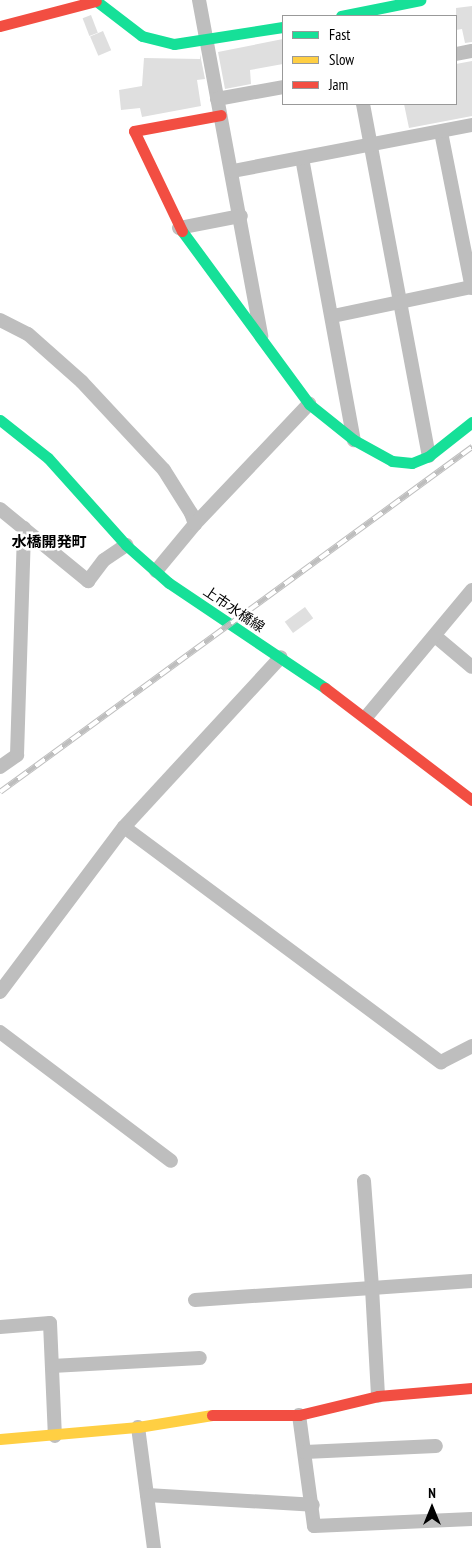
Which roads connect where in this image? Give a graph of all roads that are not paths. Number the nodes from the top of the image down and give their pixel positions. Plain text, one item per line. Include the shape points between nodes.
1 (95, 0) edge
2 (199, 0) edge
3 (420, 0) edge
4 (389, 3) edge
5 (347, 15) edge
6 (0, 26) edge
7 (282, 27) edge
8 (205, 42) junction
9 (472, 51) edge
10 (457, 54) edge
11 (282, 87) edge
12 (217, 99) junction
13 (363, 105) edge
14 (221, 115) junction
15 (472, 125) edge
16 (441, 132) junction
17 (372, 145) junction
18 (302, 158) junction
19 (233, 170) junction
20 (241, 216) junction
21 (178, 228) junction
22 (472, 288) edge
23 (400, 302) junction
24 (333, 316) junction
25 (0, 320) edge
26 (263, 346) junction
27 (309, 404) junction
28 (0, 420) edge
29 (472, 422) edge
30 (354, 440) junction
31 (429, 456) junction
32 (0, 510) edge
33 (194, 524) junction
34 (24, 528) junction
35 (126, 545) junction
36 (156, 571) junction
37 (472, 590) edge
38 (435, 636) junction
39 (281, 657) junction
40 (472, 667) edge
41 (367, 716) junction
42 (0, 767) edge
43 (472, 800) edge
44 (124, 828) junction
45 (0, 992) edge
46 (0, 1032) edge
47 (472, 1046) edge
48 (171, 1161) dead end
49 (364, 1181) dead end
50 (472, 1281) edge
51 (372, 1288) junction
52 (195, 1300) dead end
53 (0, 1327) edge
54 (200, 1358) dead end
55 (52, 1366) junction
56 (472, 1388) edge
57 (378, 1396) junction
58 (299, 1415) junction
59 (138, 1427) junction
60 (55, 1436) junction
61 (0, 1439) edge
62 (436, 1446) dead end
63 (304, 1452) junction
64 (147, 1495) junction
65 (313, 1505) junction
66 (472, 1519) edge
67 (154, 1548) edge

1 - 6 street
1 - 8 street via 142,36 174,44
2 - 8 street
3 - 4 street
4 - 5 street
7 - 8 street
8 - 12 street
9 - 10 street
11 - 12 street
12 - 14 street
13 - 17 street
14 - 19 street
14 - 21 street via 134,131
15 - 16 street
16 - 17 street
16 - 22 street
17 - 18 street
17 - 23 street
18 - 19 street
18 - 24 street
19 - 20 street
20 - 21 street
20 - 26 street
21 - 26 street
22 - 23 street
23 - 24 street
23 - 31 street
24 - 30 street
25 - 33 street via 28,334 82,382 164,470
26 - 27 street
27 - 30 street
27 - 33 street
28 - 35 street, 上市水橋線 via 48,458
29 - 31 street
30 - 31 street via 392,461 412,463
32 - 34 street
33 - 36 street
34 - 35 street via 88,581 104,560
34 - 42 street via 17,755
35 - 36 street, 上市水橋線
36 - 39 street, 上市水橋線 via 233,629
37 - 38 street
38 - 40 street
38 - 41 street
39 - 41 street, 上市水橋線
39 - 44 street
41 - 43 street, 上市水橋線
44 - 45 street
44 - 47 street via 441,1062
46 - 48 street
49 - 51 street
50 - 51 street
51 - 52 street
51 - 57 street
53 - 55 street via 50,1324
54 - 55 street
55 - 60 street
56 - 57 street
57 - 58 street
58 - 59 street via 207,1414
58 - 63 street
59 - 60 street
59 - 64 street
60 - 61 street
62 - 63 street
63 - 65 street
64 - 65 street
64 - 67 street
65 - 66 street via 314,1526

